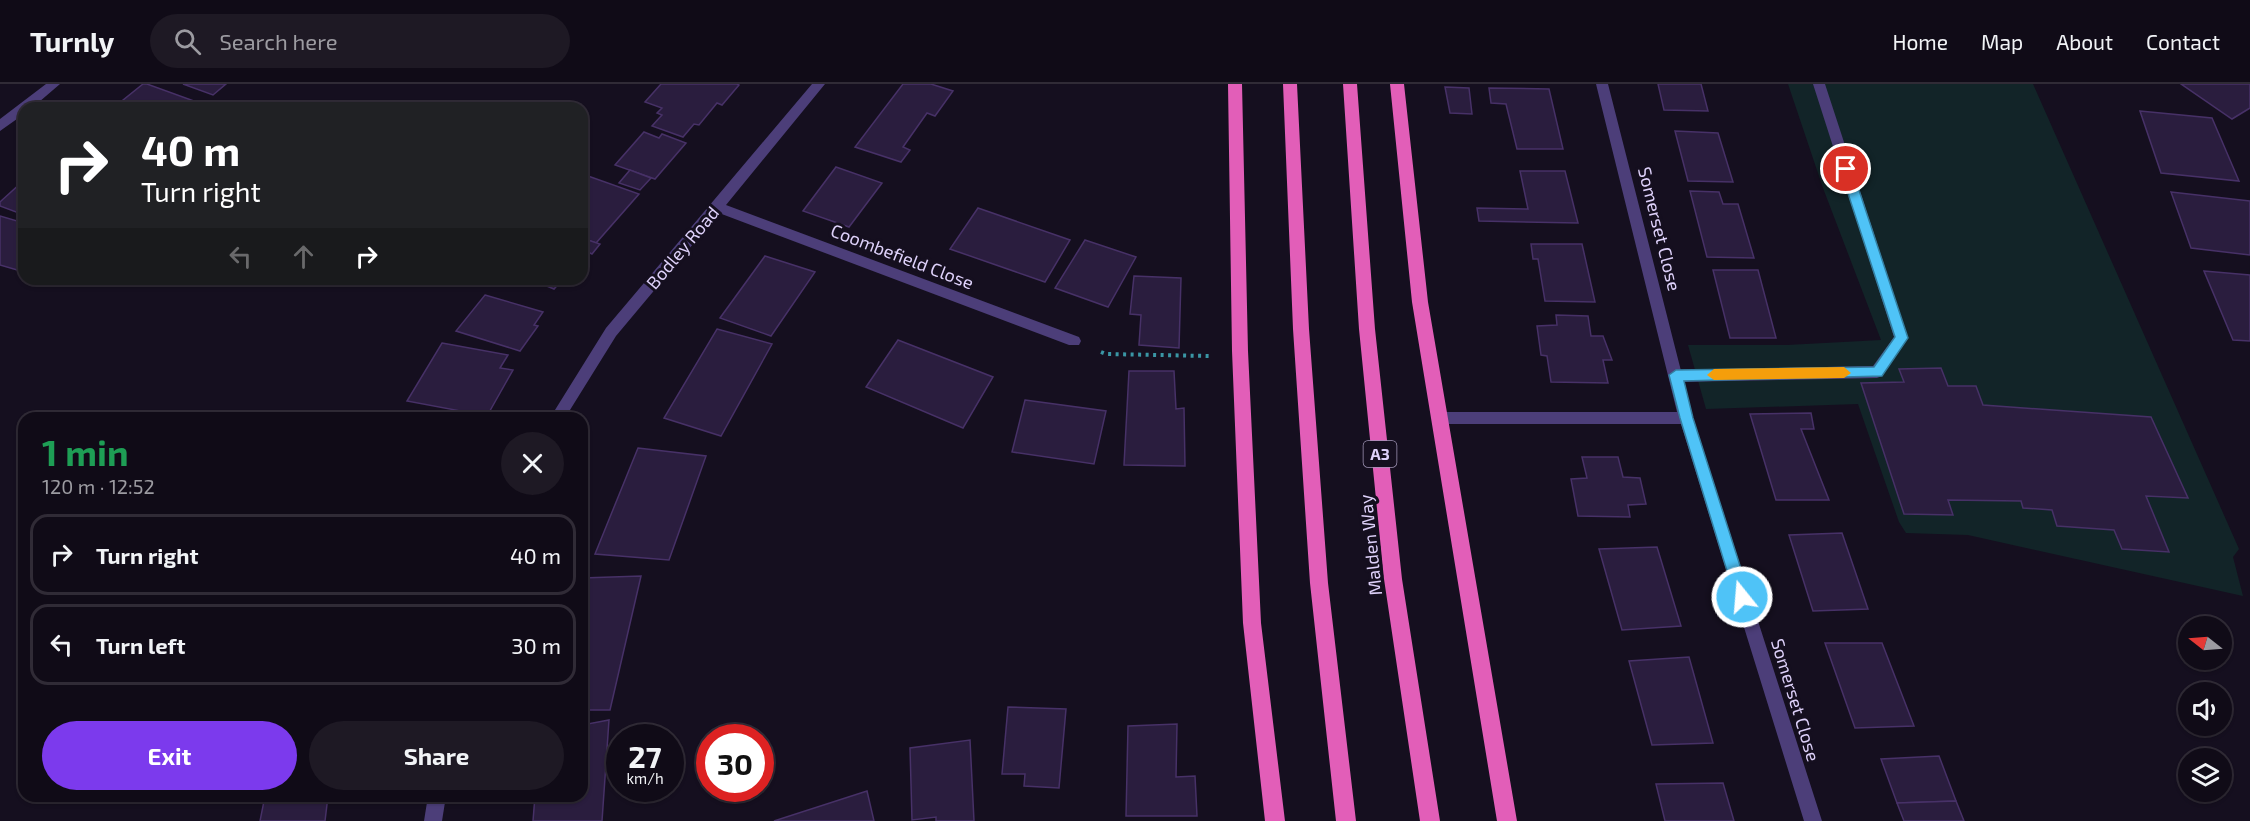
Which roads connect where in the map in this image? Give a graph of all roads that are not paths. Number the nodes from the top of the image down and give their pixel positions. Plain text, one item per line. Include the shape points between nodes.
1 (54, 84) edge
2 (819, 84) edge
3 (1235, 84) edge
4 (1290, 84) edge
5 (1350, 84) edge
6 (1397, 84) edge
7 (1602, 84) edge
8 (1819, 84) edge
9 (31, 102) edge
10 (18, 112) edge
11 (0, 126) edge
12 (718, 207) junction
13 (1074, 341) road end
14 (1676, 375) junction
15 (561, 412) edge
16 (1439, 418) junction
17 (1686, 418) junction
18 (436, 802) edge
19 (434, 821) edge
20 (1275, 821) edge
21 (1346, 821) edge
22 (1430, 821) edge
23 (1507, 821) edge
24 (1813, 821) edge

1 - 9 street
2 - 12 street, Bodley Road
3 - 20 highway via 1240,351 1252,623
4 - 21 highway via 1301,328 1318,571
5 - 22 highway, Malden Way / A3 via 1367,330 1393,579
6 - 16 highway via 1420,302
7 - 14 street, Somerset Close
8 - 14 street via 1901,338 1877,372
10 - 11 street
12 - 13 street, Coombefield Close
12 - 15 street, Bodley Road via 611,332
14 - 17 street, Somerset Close
16 - 17 street
16 - 23 highway
17 - 24 street, Somerset Close
18 - 19 street

